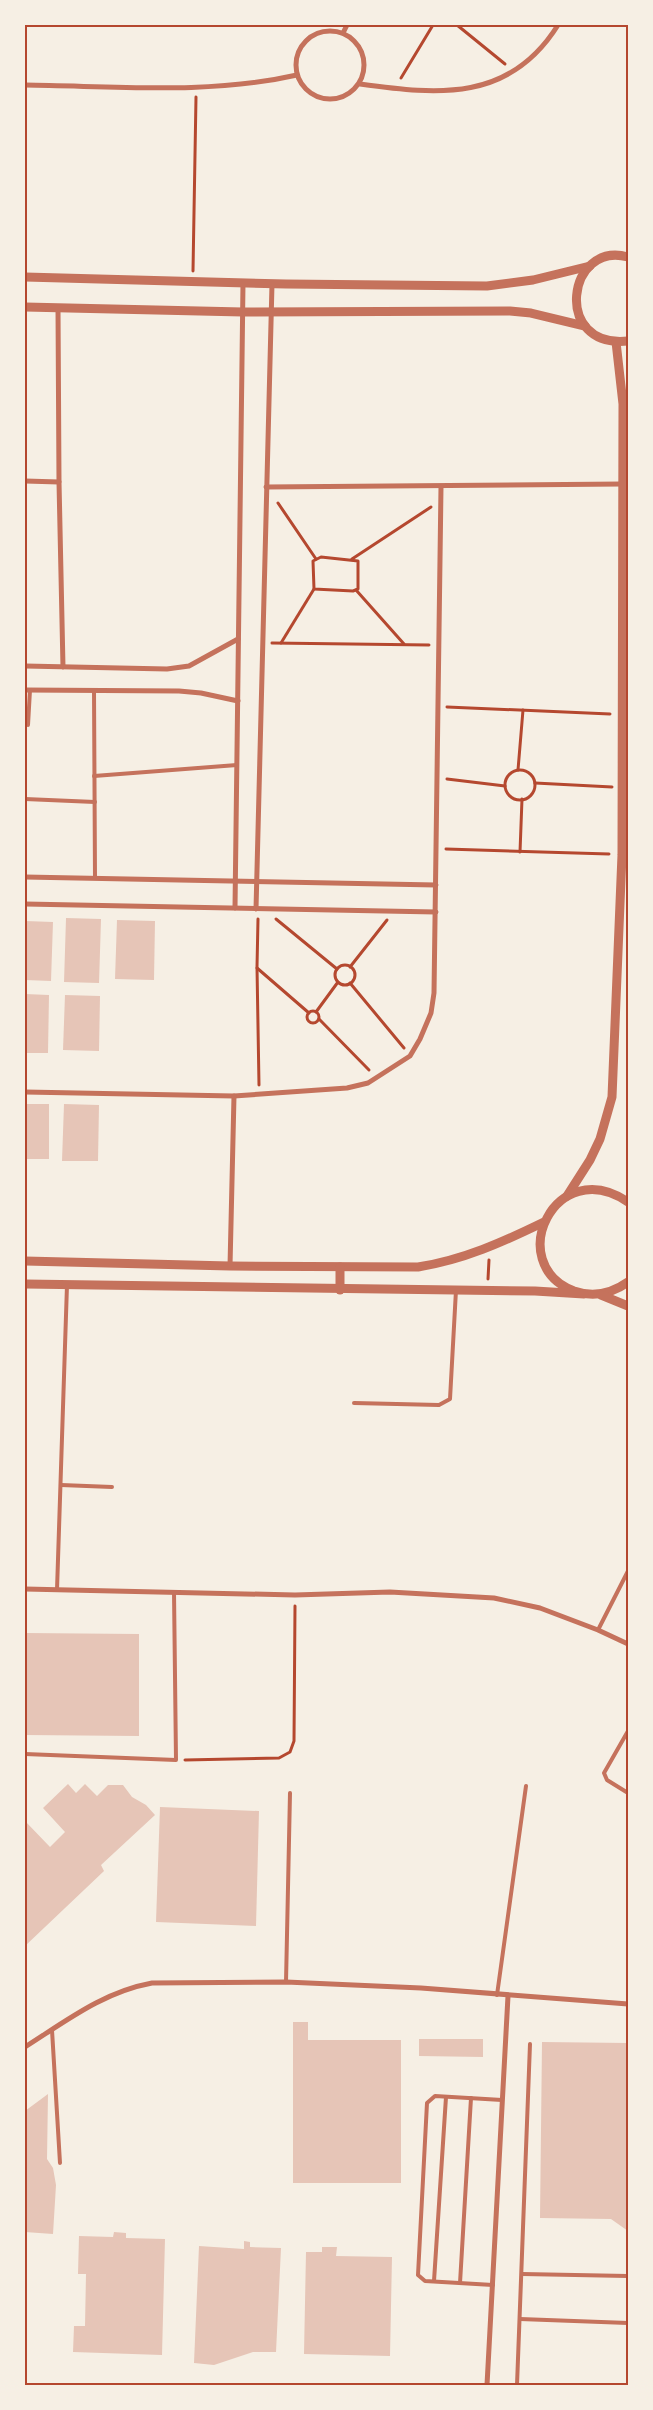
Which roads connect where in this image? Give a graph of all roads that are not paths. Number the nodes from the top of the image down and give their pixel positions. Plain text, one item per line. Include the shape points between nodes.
1 (347, 25) edge
2 (558, 25) edge
3 (343, 33) junction
4 (297, 75) junction
5 (360, 84) junction
6 (25, 85) edge
7 (626, 254) edge
8 (590, 266) junction
9 (25, 277) edge
10 (243, 283) junction
11 (272, 284) junction
12 (25, 307) edge
13 (58, 308) junction
14 (243, 312) junction
15 (271, 312) junction
16 (585, 326) junction
17 (628, 341) edge
18 (616, 342) junction
19 (25, 481) edge
20 (59, 482) junction
21 (622, 484) junction
22 (266, 487) junction
23 (441, 487) junction
24 (238, 639) junction
25 (25, 666) edge
26 (63, 667) junction
27 (28, 690) edge
28 (94, 690) junction
29 (238, 701) junction
30 (28, 725) dead end
31 (626, 744) edge
32 (237, 765) junction
33 (94, 776) junction
34 (25, 799) edge
35 (95, 802) junction
36 (25, 877) edge
37 (95, 878) junction
38 (235, 880) junction
39 (256, 880) junction
40 (436, 885) junction
41 (25, 904) edge
42 (234, 908) junction
43 (260, 909) junction
44 (436, 912) junction
45 (25, 1092) edge
46 (234, 1096) junction
47 (567, 1196) junction
48 (628, 1202) edge
49 (544, 1222) junction
50 (25, 1262) edge
51 (230, 1266) junction
52 (340, 1268) junction
53 (628, 1282) edge
54 (25, 1284) edge
55 (67, 1284) junction
56 (340, 1290) junction
57 (456, 1290) junction
58 (584, 1294) junction
59 (601, 1295) junction
60 (628, 1306) edge
61 (354, 1404) dead end
62 (61, 1485) junction
63 (112, 1487) dead end
64 (628, 1572) edge
65 (25, 1589) edge
66 (57, 1590) junction
67 (174, 1592) junction
68 (598, 1630) junction
69 (628, 1644) edge
70 (628, 1730) edge
71 (25, 1754) edge
72 (526, 1786) dead end
73 (290, 1793) dead end
74 (628, 1793) edge
75 (286, 1982) junction
76 (497, 1996) junction
77 (508, 1996) junction
78 (628, 2004) edge
79 (52, 2030) junction
80 (530, 2044) dead end
81 (25, 2047) edge
82 (446, 2097) junction
83 (471, 2098) junction
84 (502, 2100) junction
85 (60, 2162) dead end
86 (522, 2274) junction
87 (628, 2276) edge
88 (434, 2281) junction
89 (460, 2283) junction
90 (493, 2285) junction
91 (520, 2319) junction
92 (628, 2323) edge
93 (487, 2385) edge
94 (518, 2385) edge

1 - 3 street
2 - 5 street via 535,56 515,72 481,86 448,91
3 - 4 street via 326,31 310,37 296,58
3 - 5 street via 357,43 364,59
4 - 5 street via 307,90 322,99 339,98
4 - 6 street via 245,84 196,87
7 - 8 street via 605,258
8 - 11 street via 532,280 487,286
8 - 16 street via 580,279 575,295 577,311
9 - 10 street
10 - 11 street
10 - 14 street
11 - 15 street
12 - 13 street
13 - 14 street
13 - 20 street
14 - 15 street
14 - 24 street
15 - 16 street via 510,311
15 - 22 street
16 - 18 street via 604,340
17 - 18 street
18 - 21 street via 622,397
19 - 20 street
20 - 26 street
21 - 23 street
21 - 31 street via 623,714
22 - 23 street
22 - 39 street
23 - 40 street
24 - 26 street via 189,666 166,669
24 - 29 street
25 - 26 street
27 - 28 street
27 - 30 lane
28 - 29 street via 179,691
28 - 33 lane
29 - 32 street
31 - 47 street via 612,1097 600,1139
32 - 33 lane
32 - 38 street
33 - 35 lane
34 - 35 lane
35 - 37 lane
36 - 37 street
37 - 38 street
38 - 39 street
38 - 42 street
39 - 40 street
39 - 43 street
40 - 44 street
41 - 42 street
42 - 43 street
43 - 44 street
44 - 46 street via 431,1013 410,1056 368,1083 346,1088
45 - 46 street
46 - 51 street
47 - 48 street via 599,1189
47 - 49 street via 557,1202
49 - 52 street via 446,1262 418,1267
49 - 58 street via 540,1240 543,1259 552,1275 566,1288
50 - 51 street
51 - 52 street
52 - 56 street
53 - 59 street
54 - 55 street
55 - 56 street
55 - 62 lane
56 - 57 street
57 - 58 street
57 - 61 lane via 450,1400 440,1405
58 - 59 street
59 - 60 street
62 - 63 lane
62 - 66 lane
64 - 68 lane
65 - 66 street
66 - 67 street
67 - 68 street via 295,1595 390,1592 494,1598 540,1608
67 - 71 lane via 176,1760
68 - 69 street
70 - 74 lane via 604,1774 607,1780
72 - 76 lane
73 - 75 lane
75 - 76 street via 422,1988
75 - 79 street via 145,1984 104,1998
76 - 77 street
77 - 78 street
77 - 84 street
79 - 81 street
79 - 85 lane
80 - 86 lane
82 - 83 lane
82 - 88 lane
82 - 88 lane via 434,2096 427,2103 418,2274 421,2279
83 - 84 lane
83 - 89 lane
84 - 90 street
86 - 87 lane
86 - 91 lane
88 - 89 lane
89 - 90 lane
90 - 93 street
91 - 92 lane
91 - 94 lane

